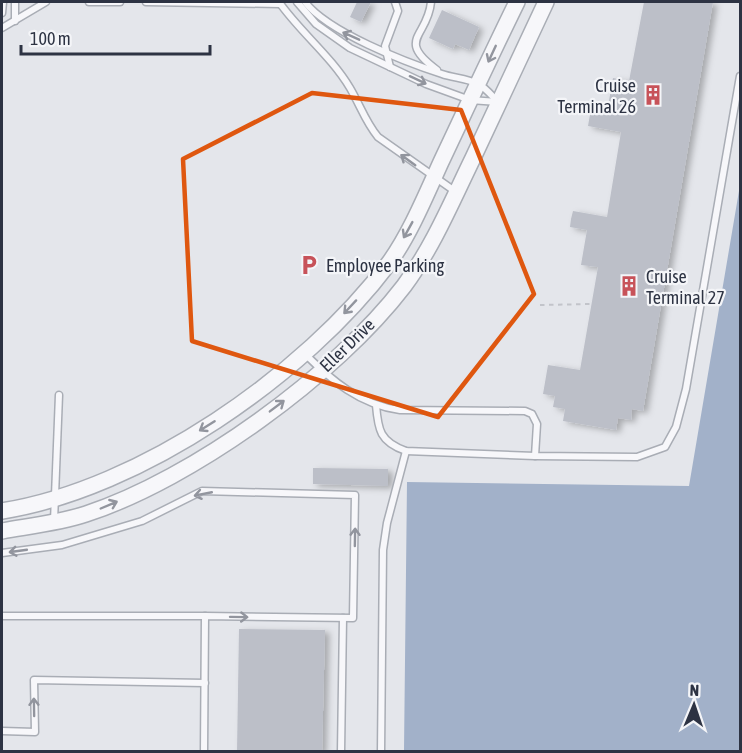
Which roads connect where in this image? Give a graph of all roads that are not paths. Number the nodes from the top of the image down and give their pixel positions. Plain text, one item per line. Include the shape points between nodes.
1 (3, 2) edge
2 (15, 2) edge
3 (46, 2) edge
4 (89, 2) edge
5 (120, 2) edge
6 (146, 2) edge
7 (297, 2) edge
8 (305, 2) edge
9 (395, 2) edge
10 (431, 2) edge
11 (546, 2) edge
12 (280, 3) edge
13 (514, 3) edge
14 (2, 13) edge
15 (15, 21) junction
16 (2, 28) edge
17 (386, 51) junction
18 (390, 68) junction
19 (442, 74) junction
20 (741, 76) edge
21 (478, 84) junction
22 (470, 100) junction
23 (499, 102) junction
24 (434, 178) junction
25 (456, 193) junction
26 (304, 352) junction
27 (321, 370) junction
28 (59, 395) dead end
29 (376, 405) junction
30 (406, 451) junction
31 (535, 456) junction
32 (54, 498) junction
33 (2, 511) edge
34 (54, 522) junction
35 (2, 531) edge
36 (2, 553) edge
37 (2, 616) edge
38 (205, 616) junction
39 (343, 618) junction
40 (205, 682) junction
41 (2, 731) edge
42 (204, 752) edge
43 (341, 752) edge
44 (381, 752) edge

1 - 14 lane
2 - 15 lane
3 - 15 lane
4 - 5 lane
6 - 12 lane
7 - 18 lane via 328,34
17 -> 8 lane via 335,28
9 - 17 lane via 398,11
10 - 19 lane via 416,46 423,59
11 - 23 street, Eller Drive
24 -> 12 lane via 378,137 350,88
13 -> 21 street, Eller Drive
15 - 16 lane
17 - 18 lane
17 - 19 lane
18 -> 22 lane
19 - 21 lane
20 - 31 lane via 676,427 665,447 637,457
21 - 22 street, Eller Drive
21 - 23 lane
22 - 23 lane
22 - 24 street, Eller Drive
23 - 25 street, Eller Drive
24 - 25 lane
24 -> 26 street, Eller Drive via 389,263
25 - 27 street, Eller Drive via 430,246 404,286
26 - 27 lane
26 -> 32 street, Eller Drive via 246,399 189,437 108,480
27 - 29 lane via 346,390
34 -> 27 street, Eller Drive via 105,507 188,466 264,416
28 - 32 lane
29 - 30 lane via 381,435 392,447
29 - 31 lane via 400,410 525,411 537,424
30 - 31 lane
30 - 44 lane via 385,536
32 - 33 street, Eller Drive
32 - 34 lane
34 - 35 street, Eller Drive
39 -> 36 lane via 353,618 355,495 202,491 142,521 62,545
37 - 38 lane
38 -> 39 lane
38 - 40 lane
39 - 43 lane
41 -> 40 lane via 35,732 34,680
40 - 42 lane

